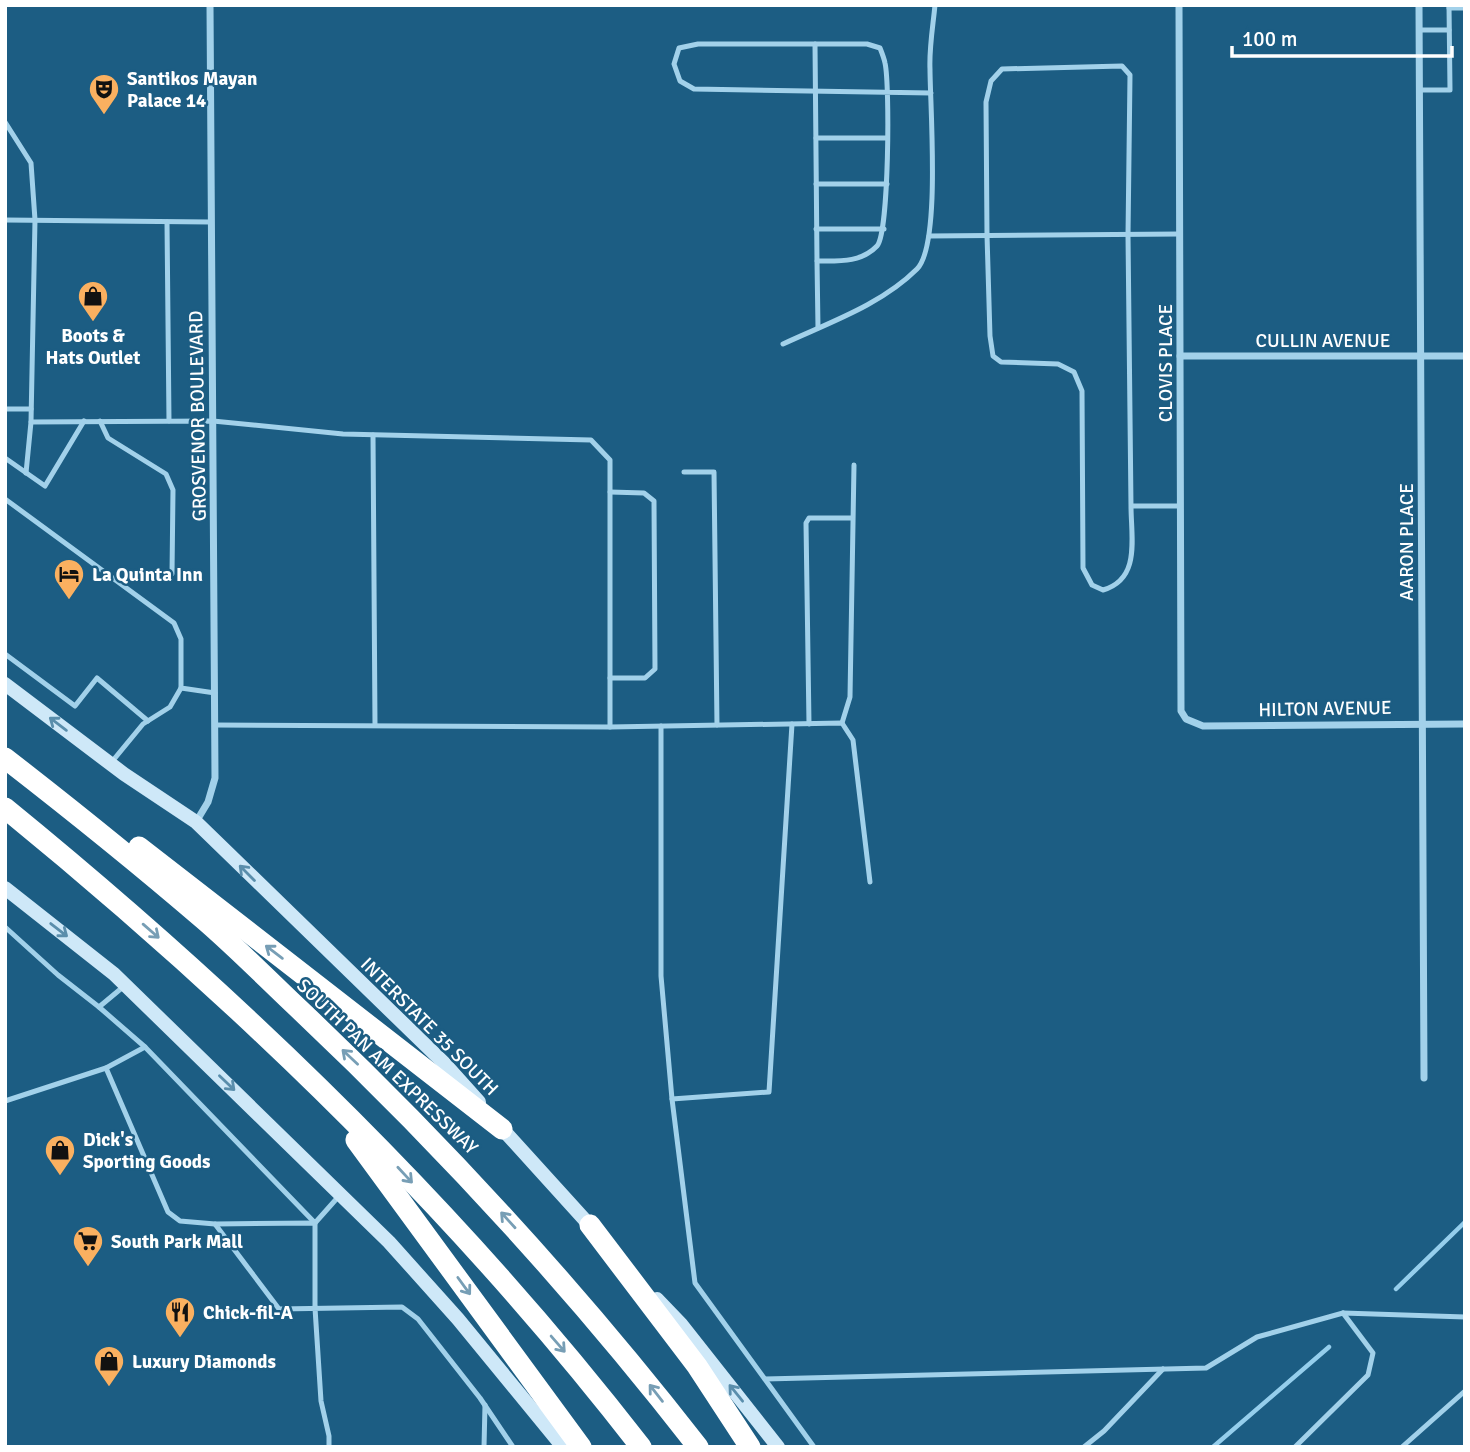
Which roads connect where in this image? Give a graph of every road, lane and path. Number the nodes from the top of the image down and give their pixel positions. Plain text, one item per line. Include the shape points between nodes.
1 (210, 5) edge
2 (935, 5) edge
3 (1180, 5) edge
4 (1419, 5) edge
5 (1449, 6) edge
6 (1465, 8) edge
7 (1419, 30) junction
8 (1449, 30) junction
9 (815, 44) junction
10 (1420, 90) junction
11 (815, 91) junction
12 (886, 92) junction
13 (931, 93) junction
14 (5, 122) edge
15 (816, 138) junction
16 (887, 138) junction
17 (816, 184) junction
18 (887, 184) junction
19 (5, 220) edge
20 (35, 220) junction
21 (167, 222) junction
22 (210, 222) junction
23 (816, 229) junction
24 (884, 229) junction
25 (1128, 234) junction
26 (1180, 234) junction
27 (987, 235) junction
28 (929, 236) junction
29 (817, 261) junction
30 (818, 328) junction
31 (783, 344) dead end
32 (1180, 356) junction
33 (1422, 356) junction
34 (1465, 356) edge
35 (5, 409) edge
36 (31, 409) junction
37 (84, 421) junction
38 (100, 421) junction
39 (169, 421) junction
40 (213, 421) junction
41 (31, 422) junction
42 (373, 435) junction
43 (5, 458) edge
44 (853, 466) dead end
45 (684, 472) dead end
46 (26, 473) junction
47 (610, 492) junction
48 (5, 499) edge
49 (1131, 506) junction
50 (1180, 506) junction
51 (852, 518) junction
52 (172, 574) dead end
53 (5, 654) edge
54 (610, 678) junction
55 (5, 684) edge
56 (181, 688) junction
57 (215, 693) junction
58 (1186, 719) joint
59 (148, 721) junction
60 (842, 723) junction
61 (1421, 723) junction
62 (375, 724) junction
63 (792, 724) junction
64 (809, 724) junction
65 (1465, 724) edge
66 (215, 725) junction
67 (717, 725) junction
68 (660, 726) junction
69 (610, 727) junction
70 (5, 752) edge
71 (5, 758) edge
72 (110, 764) junction
73 (5, 808) edge
74 (196, 822) junction
75 (870, 882) dead end
76 (5, 888) edge
77 (5, 927) edge
78 (125, 986) junction
79 (99, 1007) junction
80 (145, 1047) junction
81 (106, 1068) junction
82 (306, 1074) junction
83 (1424, 1078) dead end
84 (672, 1098) junction
85 (5, 1101) edge
86 (502, 1129) junction
87 (341, 1194) junction
88 (315, 1223) junction
89 (215, 1224) junction
90 (590, 1225) junction
91 (315, 1308) junction
92 (1343, 1312) junction
93 (1465, 1317) edge
94 (1163, 1369) junction
95 (765, 1379) junction
96 (1465, 1391) edge
97 (485, 1405) junction
98 (329, 1447) edge
99 (484, 1447) edge
100 (513, 1447) edge
101 (563, 1447) edge
102 (581, 1447) edge
103 (641, 1447) edge
104 (698, 1447) edge
105 (750, 1447) edge
106 (778, 1447) edge
107 (814, 1447) edge
108 (1084, 1447) edge
109 (1296, 1447) edge
110 (1402, 1447) edge

1 - 22 street, GROSVENOR BOULEVARD
2 - 13 lane
3 - 26 street, CLOVIS PLACE
4 - 7 street, AARON PLACE
5 - 6 lane
5 - 8 lane
7 - 8 lane
7 - 10 street, AARON PLACE
8 - 10 lane via 1450,90
9 - 11 lane
9 - 11 lane via 698,44 679,48 674,64 680,81 694,89
9 - 12 lane via 880,48 886,65
10 - 33 street, AARON PLACE
11 - 12 lane
11 - 15 lane
12 - 13 lane
12 - 16 lane
13 - 28 lane
14 - 20 lane via 31,163
15 - 16 lane
15 - 17 lane
16 - 18 lane
17 - 18 lane
17 - 23 lane
18 - 24 lane
19 - 20 lane
20 - 21 lane
20 - 36 lane
21 - 22 lane
21 - 39 lane
22 - 40 street, GROSVENOR BOULEVARD
23 - 24 lane
23 - 29 lane
24 - 29 lane via 879,245 863,256
25 - 26 lane
25 - 27 lane
25 - 27 lane via 1130,75 1122,66 1095,65 1002,69 991,81 986,102
25 - 49 lane
26 - 32 street, CLOVIS PLACE
27 - 28 lane
27 - 49 lane via 993,356 1001,362 1058,364 1074,372 1082,391 1083,568 1092,585 1103,590 1116,587 1127,576
28 - 30 lane via 920,267 884,296
29 - 30 lane
30 - 31 lane
32 - 33 street, CULLIN AVENUE
32 - 50 street, CLOVIS PLACE
33 - 34 street, CULLIN AVENUE
33 - 61 street, AARON PLACE
35 - 36 lane
36 - 41 lane
37 - 38 lane
37 - 41 lane
37 - 46 lane via 45,486
38 - 39 lane
38 - 52 lane via 108,438 172,482
39 - 40 lane
40 - 42 lane
40 - 57 street, GROSVENOR BOULEVARD
41 - 46 lane
42 - 47 lane via 591,440 610,460
42 - 62 lane
43 - 46 lane
44 - 51 lane
45 - 67 lane via 714,472
47 - 54 lane
47 - 54 lane via 644,493 654,501 655,669 645,678
48 - 56 lane via 174,623 181,639
49 - 50 lane
50 - 58 street, CLOVIS PLACE via 1180,701
51 - 60 lane via 850,698
51 - 64 lane via 809,518 806,523
53 - 59 lane via 75,706 97,678
54 - 69 lane
72 -> 55 main road, INTERSTATE 35 SOUTH
56 - 57 lane
56 - 59 lane via 170,707
57 - 66 street, GROSVENOR BOULEVARD
58 - 61 street, HILTON AVENUE via 1203,726
59 - 72 lane
60 - 64 lane
60 - 75 lane via 853,740
61 - 65 street, HILTON AVENUE
61 - 83 street, AARON PLACE
62 - 66 lane
62 - 69 lane
63 - 64 lane
63 - 67 lane
63 - 84 lane via 769,1092
66 - 74 street, GROSVENOR BOULEVARD via 215,778
67 - 68 lane
68 - 69 lane
68 - 84 lane via 660,976
86 -> 70 highway via 66,789
104 -> 71 highway, SOUTH PAN AM EXPRESSWAY via 562,1280 382,1087 204,920
72 - 74 main road, INTERSTATE 35 SOUTH
73 -> 82 highway via 154,934
86 -> 74 main road, INTERSTATE 35 SOUTH via 444,1063
76 -> 78 main road
77 - 79 lane
78 - 79 lane
78 -> 87 main road
79 - 80 lane
80 - 81 lane
80 - 88 lane
81 - 85 lane
81 - 89 lane via 168,1212 180,1221
82 -> 102 highway
82 -> 103 highway via 516,1295
84 - 95 lane via 695,1283
86 - 90 main road, INTERSTATE 35 SOUTH
87 - 88 lane
87 - 101 main road via 389,1241
88 - 89 lane
88 - 91 lane
89 - 91 lane via 279,1309
90 - 105 highway via 697,1366
106 -> 90 main road, INTERSTATE 35 SOUTH via 681,1324
91 - 97 lane via 402,1307 418,1319
91 - 98 lane
92 - 93 lane
92 - 94 lane via 1257,1337 1206,1368
92 - 109 lane via 1373,1353 1368,1375
94 - 95 lane
94 - 108 lane
95 - 107 lane
96 - 110 lane
97 - 99 lane
97 - 100 lane

